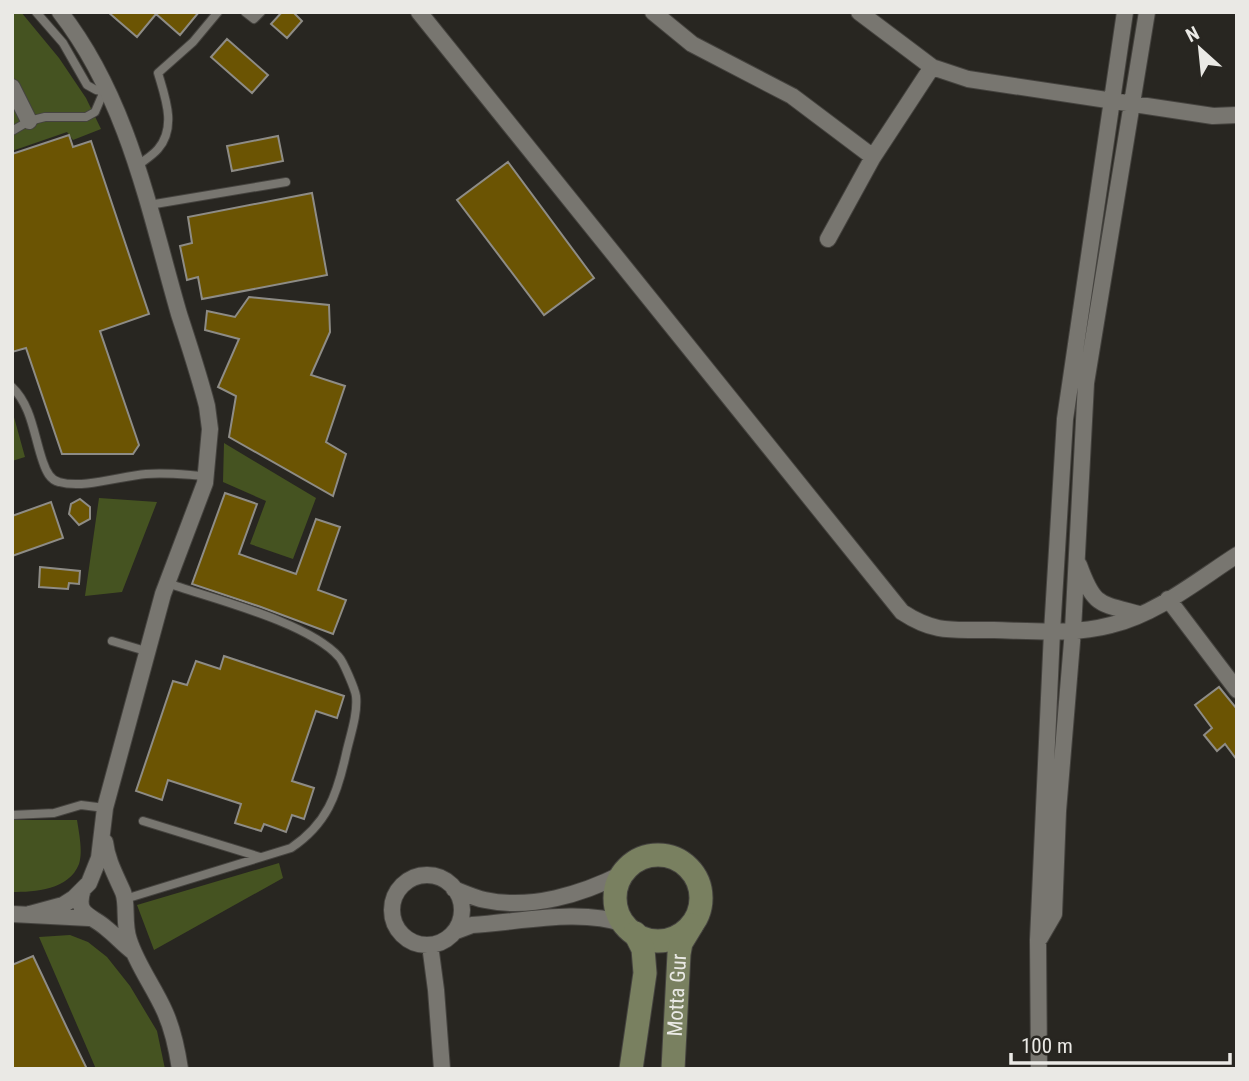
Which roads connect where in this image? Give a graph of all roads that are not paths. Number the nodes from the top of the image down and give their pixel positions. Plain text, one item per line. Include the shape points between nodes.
1 (36, 12) edge
2 (60, 12) edge
3 (218, 12) edge
4 (245, 12) edge
5 (261, 12) edge
6 (419, 12) edge
7 (653, 12) edge
8 (859, 12) edge
9 (1125, 12) edge
10 (1147, 12) edge
11 (932, 67) junction
12 (12, 87) edge
13 (107, 92) junction
14 (1112, 102) junction
15 (1133, 104) junction
16 (1237, 115) edge
17 (29, 121) junction
18 (12, 131) edge
19 (873, 157) junction
20 (136, 167) junction
21 (286, 182) dead end
22 (149, 205) junction
23 (828, 239) dead end
24 (12, 387) edge
25 (206, 476) junction
26 (1237, 555) edge
27 (1076, 557) junction
28 (167, 583) junction
29 (1168, 599) junction
30 (1139, 614) junction
31 (1073, 630) junction
32 (1052, 632) junction
33 (112, 641) dead end
34 (149, 652) junction
35 (1237, 690) edge
36 (105, 808) junction
37 (12, 815) edge
38 (143, 821) dead end
39 (103, 829) junction
40 (261, 857) junction
41 (622, 874) junction
42 (86, 886) junction
43 (454, 889) junction
44 (123, 896) junction
45 (12, 914) edge
46 (30, 914) junction
47 (95, 920) junction
48 (692, 924) junction
49 (630, 928) junction
50 (456, 931) junction
51 (1038, 940) junction
52 (430, 945) junction
53 (134, 953) junction
54 (180, 1069) edge
55 (442, 1069) edge
56 (631, 1069) edge
57 (673, 1069) edge
58 (1039, 1069) edge

1 - 13 lane via 63,43 87,85
2 - 13 street via 96,63
3 - 20 lane via 158,73 169,113 166,134 158,149
4 - 5 lane via 254,19
6 - 32 street via 902,612 939,630
7 - 19 street via 692,44 792,96
8 - 11 street
9 - 14 street
10 - 15 street
11 - 14 street via 968,79
11 - 19 street
12 - 17 street
13 - 17 lane via 95,112 86,117
13 - 20 street
14 - 15 street
14 - 32 street via 1065,419
15 - 16 street via 1213,116
15 - 27 street via 1086,383
17 - 18 lane
19 - 23 street
20 - 22 street
21 - 22 lane
22 - 25 street via 207,406
24 - 25 lane via 25,404 44,464 56,482 148,474
25 - 28 street
26 - 29 street
27 - 30 street via 1096,599
27 - 31 street
28 - 34 street
28 - 40 lane via 290,625 321,641 341,658 356,695 343,767 325,817 291,848
29 - 30 street
29 - 35 street
30 - 31 street via 1111,625
31 - 32 street
31 - 51 street via 1054,914
32 - 51 street
33 - 34 lane
34 - 36 street
36 - 37 lane via 81,805 54,813
36 - 39 street
38 - 40 lane
39 - 42 street via 99,858
39 - 44 street via 106,852
40 - 44 lane
41 - 43 street via 540,901 482,900
41 - 48 street, Motta Gur via 642,858 656,855 683,862 701,891
41 - 49 street, Motta Gur via 616,907
42 - 44 street via 108,878
42 - 46 street via 63,905
42 - 47 street via 82,908
43 - 50 street via 462,911
43 - 52 street via 443,879 425,876 410,880 395,896 392,918 398,931 416,944
44 - 47 street via 118,917 107,922
44 - 53 street via 124,922
45 - 46 street
46 - 47 street
47 - 53 street
48 - 49 street, Motta Gur via 662,940
48 - 57 street, Motta Gur via 679,954
49 - 50 street via 608,918 579,916 472,925
49 - 56 street, Motta Gur via 643,949 645,973
50 - 52 street
51 - 58 street
52 - 55 street
53 - 54 street via 172,1030

